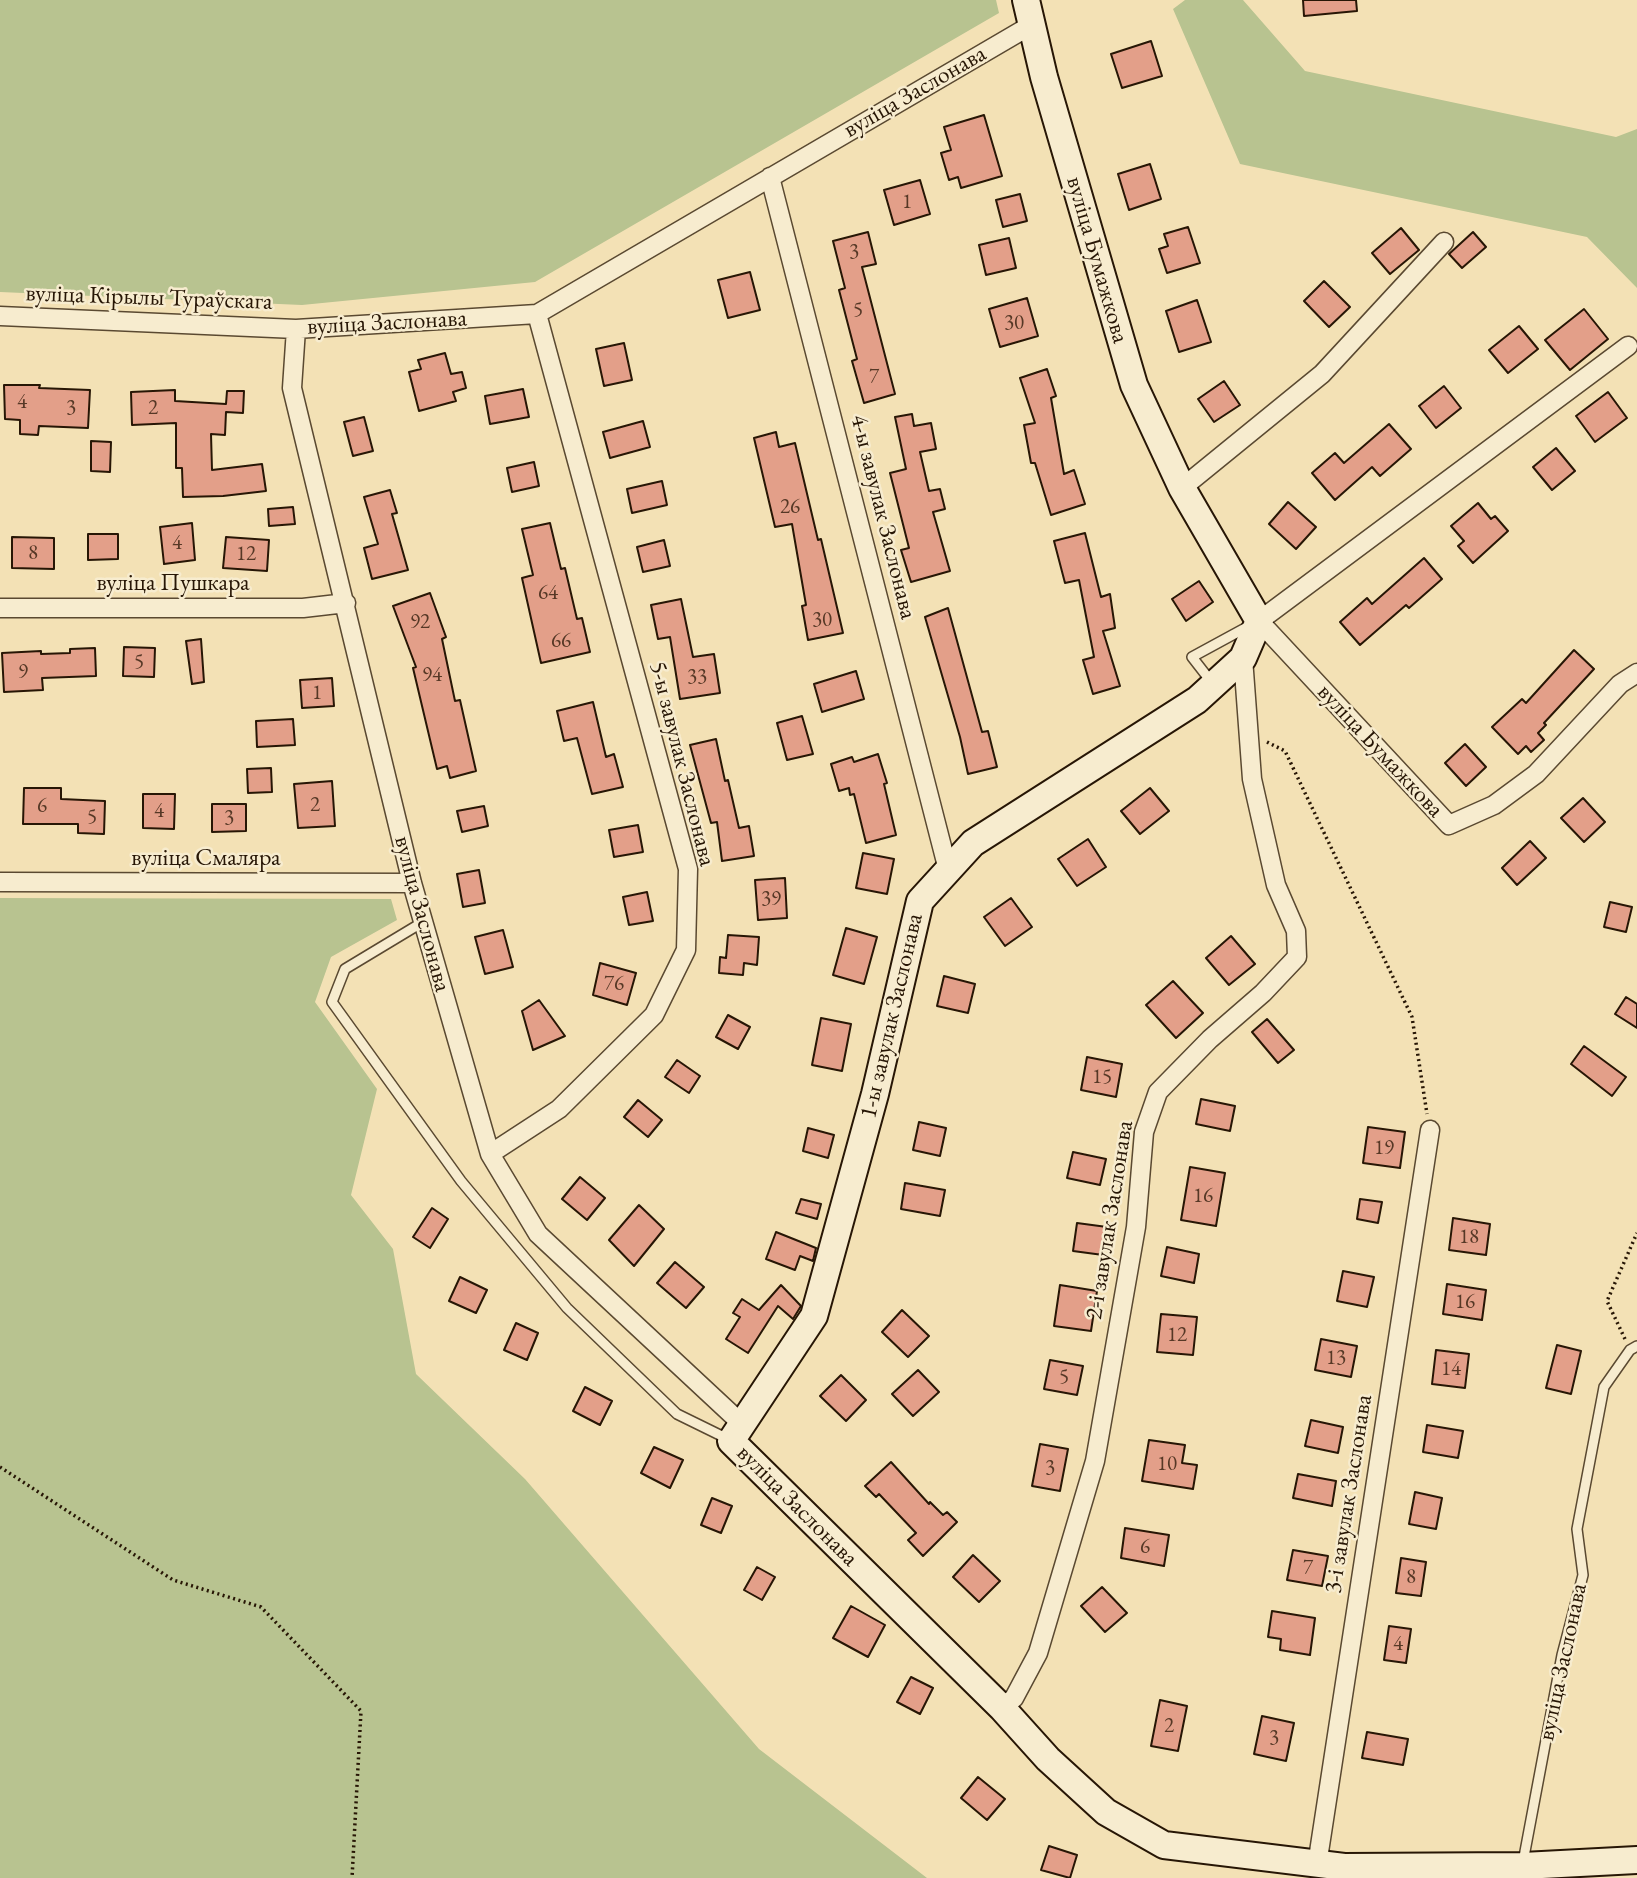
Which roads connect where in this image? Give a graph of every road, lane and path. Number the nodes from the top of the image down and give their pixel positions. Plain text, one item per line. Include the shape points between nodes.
1 (1029, 12) edge
2 (770, 177) junction
3 (1444, 242) dead end
4 (537, 314) junction
5 (0, 316) edge
6 (296, 328) junction
7 (1628, 346) dead end
8 (1182, 488) junction
9 (346, 603) junction
10 (0, 608) edge
11 (1259, 621) junction
12 (1243, 658) junction
13 (1637, 673) edge
14 (1214, 685) junction
15 (1250, 733) junction
16 (948, 870) junction
17 (0, 881) edge
18 (412, 883) junction
19 (423, 922) junction
20 (1430, 1130) joint
21 (489, 1154) junction
22 (1637, 1233) edge
23 (1633, 1348) edge
24 (737, 1432) junction
25 (0, 1467) edge
26 (1002, 1708) junction
27 (1637, 1860) edge
28 (1317, 1865) junction
29 (1343, 1872) edge
30 (1522, 1872) edge
31 (352, 1878) edge

1 - 2 street, вуліца Заслонава
1 - 8 street, вуліца Бумажкова via 1133,385
2 - 4 street, вуліца Заслонава
2 - 16 street, 4-ы завулак Заслонава
3 - 8 street via 1322,374
4 - 6 street, вуліца Заслонава
4 - 21 street, 5-ы завулак Заслонава via 688,869 686,950 654,1014 559,1109
5 - 6 street, вуліца Кірылы Тураўскага
6 - 9 street, вуліца Заслонава via 292,388
7 - 11 street
8 - 11 street, вуліца Бумажкова
9 - 10 street, вуліца Пушкара via 303,608
9 - 18 street, вуліца Заслонава
11 - 12 street, 1-ы завулак Заслонава
11 - 13 street, вуліца Бумажкова via 1448,825 1494,805 1536,774 1620,684
11 - 14 lane via 1192,657
12 - 14 street, 1-ы завулак Заслонава
12 - 15 street, 2-і завулак Заслонава
14 - 16 street, 1-ы завулак Заслонава via 973,843
15 - 20 path via 1284,751 1412,1017
15 - 26 street, 2-і завулак Заслонава via 1252,779 1276,885 1296,931 1297,957 1158,1093 1144,1132 1136,1227 1095,1461 1038,1653 1014,1698
16 - 24 street, 1-ы завулак Заслонава via 920,901 875,1094 814,1316
17 - 18 street, вуліца Смаляра
18 - 19 street, вуліца Заслонава
19 - 21 street, вуліца Заслонава
19 - 24 lane via 345,970 332,1002 461,1181 567,1308 677,1414
20 - 28 street, 3-і завулак Заслонава
21 - 24 street, вуліца Заслонава via 538,1234
22 - 23 path via 1607,1301
23 - 30 lane, вуліца Заслонава via 1604,1387 1577,1529 1583,1575 1562,1655
24 - 26 street, вуліца Заслонава
25 - 31 path via 173,1580 261,1607 361,1711
26 - 28 street, вуліца Заслонава via 1048,1759 1107,1812 1164,1845
27 - 30 street, вуліца Заслонава
28 - 29 street, вуліца Заслонава
29 - 30 street, вуліца Заслонава

